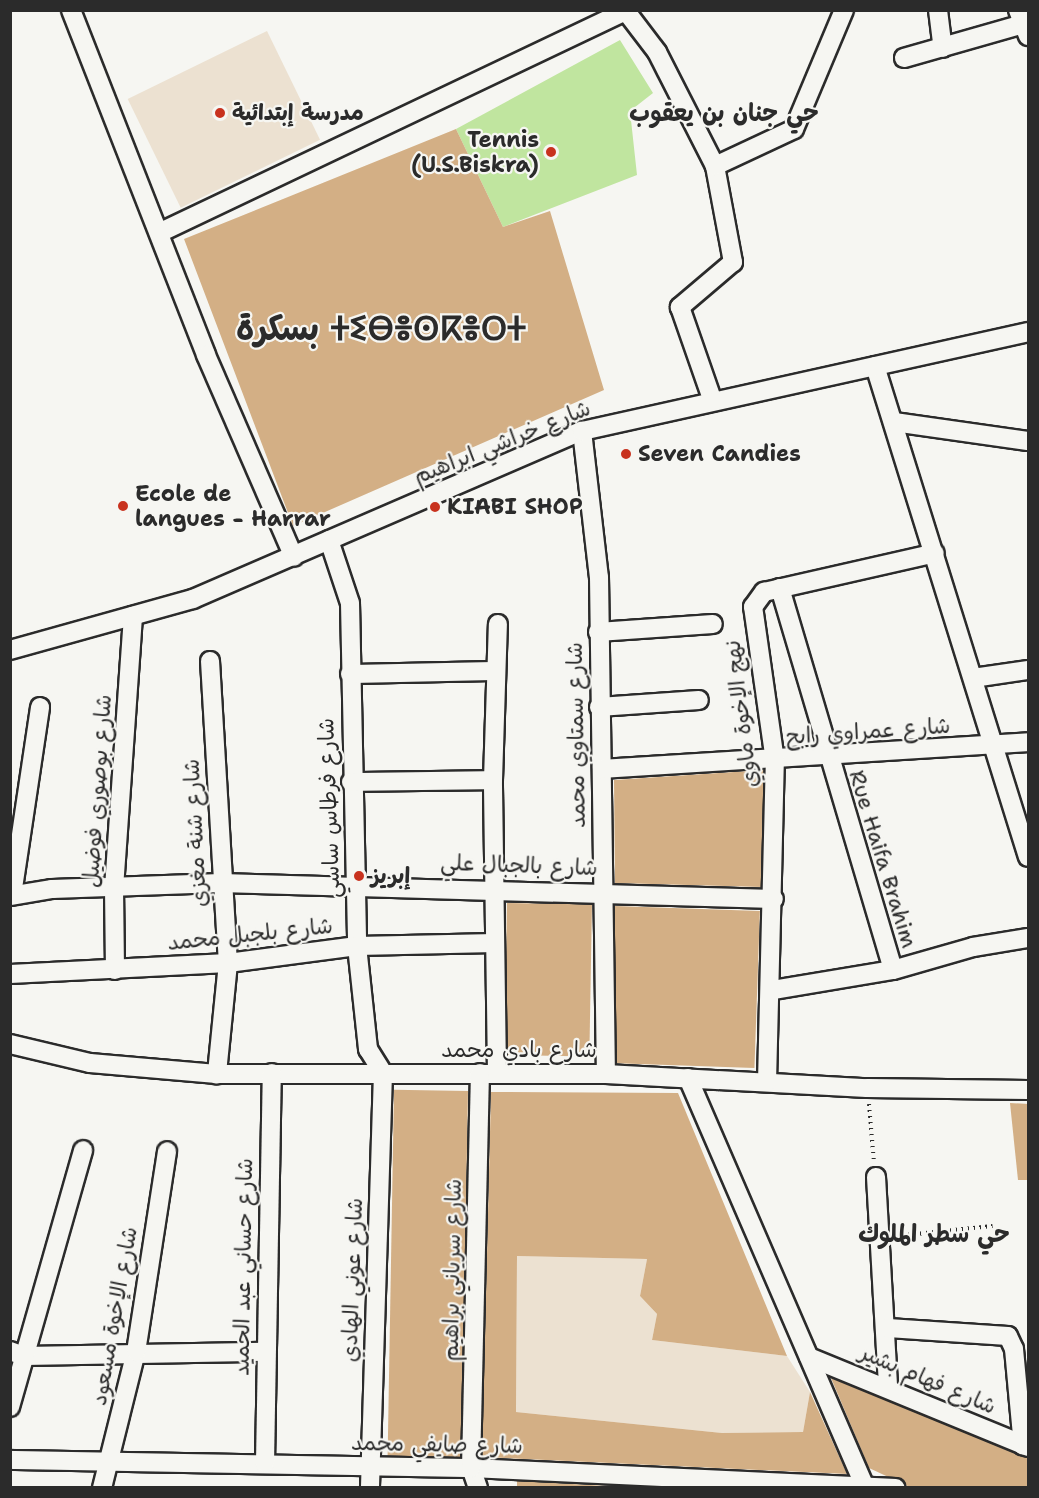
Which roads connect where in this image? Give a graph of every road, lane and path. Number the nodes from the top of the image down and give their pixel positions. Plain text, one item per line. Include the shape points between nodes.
1 (71, 10) edge
2 (844, 10) edge
3 (938, 10) edge
4 (626, 11) edge
5 (1023, 23) edge
6 (943, 48) junction
7 (904, 58) dead end
8 (715, 166) junction
9 (161, 232) junction
10 (1029, 332) edge
11 (875, 366) junction
12 (712, 399) junction
13 (894, 422) junction
14 (582, 431) junction
15 (1029, 441) edge
16 (329, 540) junction
17 (935, 554) junction
18 (294, 557) junction
19 (780, 588) junction
20 (133, 615) junction
21 (498, 624) dead end
22 (713, 624) dead end
23 (598, 632) junction
24 (10, 650) edge
25 (210, 662) dead end
26 (1029, 670) edge
27 (496, 671) junction
28 (350, 674) junction
29 (973, 678) junction
30 (699, 700) dead end
31 (40, 707) dead end
32 (599, 707) junction
33 (1029, 742) edge
34 (991, 747) junction
35 (827, 759) junction
36 (775, 761) junction
37 (602, 769) junction
38 (493, 780) junction
39 (351, 782) junction
40 (1025, 831) edge
41 (1029, 857) edge
42 (221, 883) junction
43 (355, 885) junction
44 (114, 888) junction
45 (496, 888) junction
46 (601, 891) junction
47 (11, 896) edge
48 (774, 899) junction
49 (1029, 938) edge
50 (495, 943) junction
51 (357, 946) junction
52 (228, 963) junction
53 (115, 970) junction
54 (893, 970) junction
55 (10, 974) edge
56 (773, 990) junction
57 (10, 1044) edge
58 (489, 1072) junction
59 (272, 1073) junction
60 (382, 1073) junction
61 (217, 1074) junction
62 (606, 1074) junction
63 (688, 1078) junction
64 (767, 1082) junction
65 (867, 1088) junction
66 (1029, 1090) edge
67 (83, 1150) dead end
68 (167, 1151) dead end
69 (876, 1177) joint
70 (992, 1226) dead end
71 (880, 1238) junction
72 (888, 1328) junction
73 (136, 1352) junction
74 (265, 1352) junction
75 (17, 1354) edge
76 (802, 1361) junction
77 (888, 1386) junction
78 (10, 1407) edge
79 (1026, 1447) edge
80 (10, 1460) edge
81 (111, 1460) junction
82 (265, 1463) junction
83 (371, 1466) junction
84 (471, 1468) junction
85 (864, 1486) edge
86 (102, 1488) edge
87 (370, 1488) edge
88 (478, 1488) edge
89 (896, 1488) edge

1 - 9 street
2 - 8 street via 794,129
3 - 6 street
4 - 8 street via 680,90
4 - 9 street
5 - 6 street
6 - 7 street
8 - 12 street via 733,262 680,307
9 - 18 street via 206,355
10 - 11 street, شارع خراشي ابراهيم
11 - 12 street, شارع خراشي ابراهيم
11 - 13 street
12 - 14 street, شارع خراشي ابراهيم
13 - 15 street
13 - 17 street
14 - 16 street, شارع خراشي ابراهيم
14 - 23 street, شارع سمتاوي محمد via 599,577
16 - 18 street, شارع خراشي ابراهيم
16 - 28 street, شارع فرطاس ساسي via 350,603
17 - 19 street, نهج الإخوة ماوي
17 - 29 street
18 - 20 street, شارع خراشي ابراهيم via 193,599
19 - 35 street, Rue Haifa Brahim
19 - 36 street, نهج الإخوة ماوي via 759,595 753,607
20 - 24 street, شارع خراشي ابراهيم
20 - 44 street, شارع بوصوري فوضيل
21 - 27 street, شارع سرياني براهيم
22 - 23 street
23 - 32 street, شارع سمتاوي محمد
25 - 42 street, شارع شنة مغزي
26 - 29 street
27 - 28 street
27 - 38 street, شارع سرياني براهيم
28 - 39 street, شارع فرطاس ساسي
29 - 34 street
30 - 32 street
31 - 47 street
32 - 37 street, شارع سمتاوي محمد
33 - 34 street, شارع عمراوي رابح
34 - 35 street, شارع عمراوي رابح
34 - 40 street
35 - 36 street, شارع عمراوي رابح
35 - 54 street, Rue Haifa Brahim
36 - 37 street, شارع عمراوي رابح
36 - 48 street, نهج الإخوة ماوي
37 - 46 street, شارع سمتاوي محمد
38 - 39 street
38 - 45 street, شارع سرياني براهيم
39 - 43 street, شارع فرطاس ساسي
40 - 41 street
42 - 43 street, شارع بالجبال علي
42 - 44 street, شارع بالجبال علي
42 - 52 street, شارع شنة مغزي
43 - 45 street, شارع بالجبال علي
43 - 51 street, شارع فرطاس ساسي
44 - 47 street, شارع بالجبال علي
44 - 53 street, شارع بوصوري فوضيل
45 - 46 street, شارع بالجبال علي
45 - 50 street, شارع سرياني براهيم
46 - 48 street, شارع بالجبال علي
46 - 62 street, شارع سمتاوي محمد
48 - 56 street, نهج الإخوة ماوي
49 - 54 street via 973,947
50 - 51 street, شارع بلجبل محمد
50 - 58 street, شارع سرياني براهيم
51 - 52 street, شارع بلجبل محمد
51 - 60 street, شارع فرطاس ساسي via 368,1049
52 - 53 street, شارع بلجبل محمد
52 - 61 street, شارع شنة مغزي
53 - 55 street, شارع بلجبل محمد
54 - 56 street
56 - 64 street, نهج الإخوة ماوي
57 - 61 street, شارع بادي محمد via 90,1063
58 - 60 street, شارع بادي محمد
58 - 62 street, شارع بادي محمد
58 - 84 street, شارع سرياني براهيم
59 - 60 street, شارع بادي محمد
59 - 61 street, شارع بادي محمد
59 - 74 street, شارع حساني عبد الحميد
60 - 83 street, شارع عوني الهادي
62 - 63 street, شارع بادي محمد
63 - 64 street, شارع بادي محمد
63 - 76 street
64 - 65 street, شارع بادي محمد
65 - 66 street, شارع بادي محمد
65 - 69 path
67 - 75 street
68 - 73 street, شارع الإخوة مسعود
69 - 71 street
70 - 71 path
71 - 72 street
72 - 77 street
72 - 79 street via 1008,1336 1014,1349
73 - 74 street
73 - 75 street
73 - 81 street, شارع الإخوة مسعود
74 - 82 street, شارع حساني عبد الحميد
75 - 78 street
76 - 77 street, شارع فهام بشير
76 - 85 street
77 - 79 street, شارع فهام بشير
80 - 81 street, شارع صايفي محمد
81 - 82 street, شارع صايفي محمد
81 - 86 street, شارع الإخوة مسعود
82 - 83 street, شارع صايفي محمد
83 - 84 street, شارع صايفي محمد
83 - 87 street, شارع عوني الهادي
84 - 85 street, شارع صايفي محمد
84 - 88 street
85 - 89 street, شارع صايفي محمد

